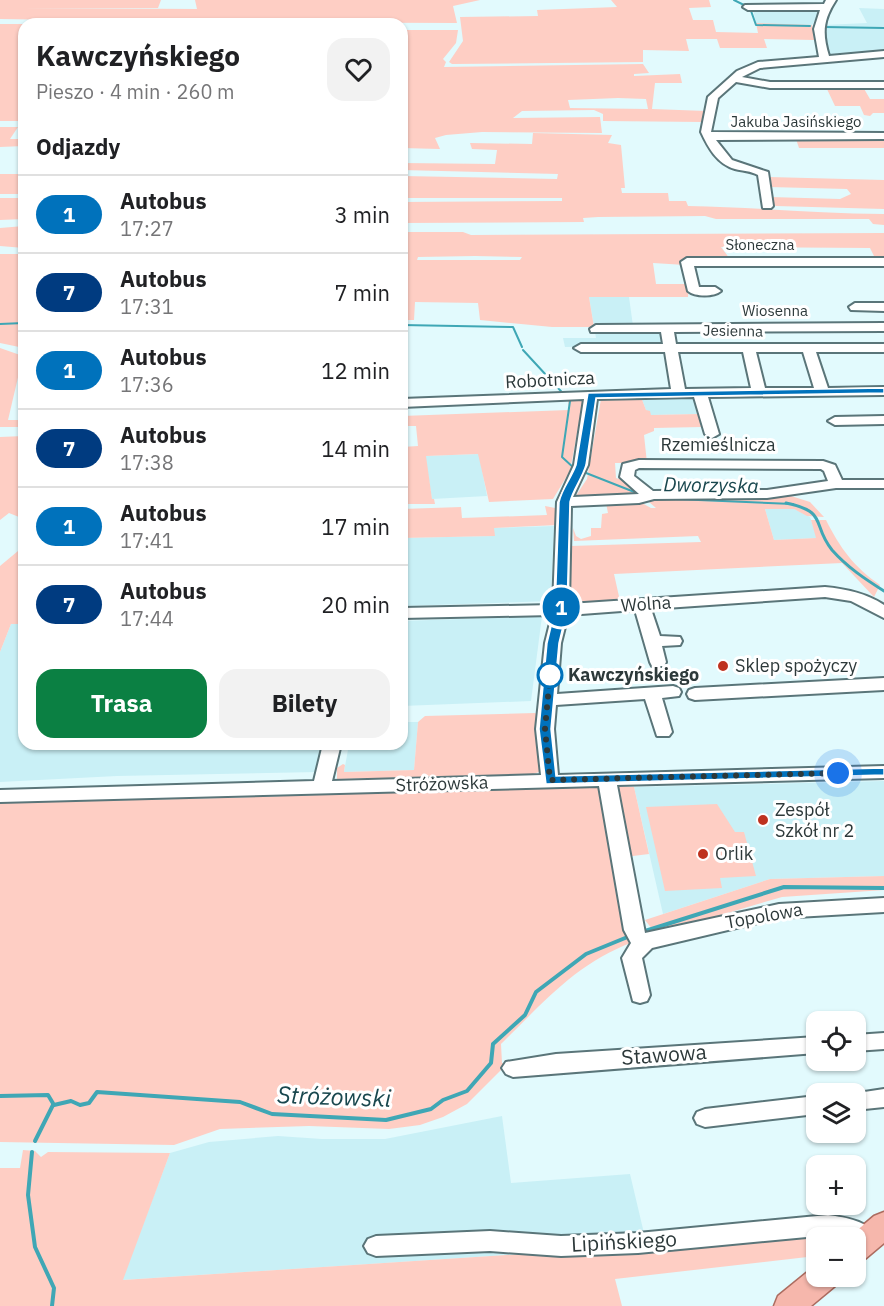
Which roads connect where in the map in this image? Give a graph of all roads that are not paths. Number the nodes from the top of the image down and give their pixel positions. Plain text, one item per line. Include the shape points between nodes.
1 (829, 3) edge
2 (748, 7) dead end
3 (882, 56) edge
4 (825, 59) junction
5 (734, 79) junction
6 (884, 85) edge
7 (884, 136) edge
8 (708, 137) junction
9 (767, 206) dead end
10 (884, 262) edge
11 (715, 291) dead end
12 (855, 307) dead end
13 (884, 307) edge
14 (884, 327) edge
15 (667, 328) junction
16 (596, 329) dead end
17 (670, 347) junction
18 (748, 347) junction
19 (581, 348) dead end
20 (808, 348) junction
21 (884, 348) edge
22 (884, 391) edge
23 (759, 393) junction
24 (823, 393) junction
25 (679, 394) junction
26 (700, 394) junction
27 (591, 395) junction
28 (408, 403) edge
29 (835, 420) dead end
30 (884, 420) edge
31 (712, 434) dead end
32 (836, 484) junction
33 (884, 484) edge
34 (646, 497) junction
35 (564, 502) junction
36 (642, 605) junction
37 (561, 610) junction
38 (408, 613) edge
39 (884, 613) edge
40 (653, 641) junction
41 (674, 641) dead end
42 (658, 662) dead end
43 (884, 684) edge
44 (673, 692) dead end
45 (652, 693) junction
46 (694, 694) dead end
47 (548, 700) junction
48 (663, 732) dead end
49 (331, 750) edge
50 (884, 772) edge
51 (607, 779) junction
52 (550, 780) junction
53 (322, 787) junction
54 (0, 796) edge
55 (884, 905) edge
56 (639, 937) junction
57 (640, 995) dead end
58 (884, 1041) edge
59 (866, 1042) edge
60 (806, 1046) edge
61 (513, 1068) dead end
62 (884, 1098) edge
63 (866, 1100) edge
64 (806, 1107) edge
65 (705, 1118) dead end
66 (868, 1238) edge
67 (376, 1246) dead end
68 (811, 1287) edge
69 (789, 1306) edge

1 - 2 street
1 - 4 street via 817,32
3 - 4 street
4 - 5 street via 758,65
5 - 6 street via 770,85
5 - 8 street via 713,97
7 - 8 street, Jakuba Jasińskiego
8 - 9 street via 720,156 732,165 764,174
10 - 11 street, Słoneczna via 687,262 694,291
12 - 13 street
14 - 15 street, Wiosenna
15 - 16 street, Wiosenna
15 - 17 street
17 - 18 street, Jesienna
17 - 19 street, Jesienna
17 - 25 street
18 - 20 street, Jesienna
18 - 23 street
20 - 21 street, Jesienna
20 - 24 street
22 - 24 street, Robotnicza
23 - 24 street, Robotnicza
23 - 26 street, Robotnicza
25 - 26 street, Robotnicza
25 - 27 street, Robotnicza
26 - 31 street
27 - 28 street, Robotnicza
27 - 35 street via 579,470
29 - 30 street
32 - 33 street
32 - 34 street via 783,493
32 - 34 street, Rzemieślnicza via 830,468 823,465 628,467 627,477
34 - 35 street
35 - 37 street
36 - 37 street, Wolna
36 - 39 street, Wolna via 825,592 855,597
36 - 40 street
37 - 38 street, Wolna
37 - 47 street via 553,643
40 - 41 street
40 - 42 street
43 - 46 street
44 - 45 street
45 - 47 street
45 - 48 street
47 - 52 street via 545,729
49 - 53 street
50 - 51 street, Stróżowska
51 - 52 street, Stróżowska
51 - 56 street
52 - 53 street, Stróżowska
53 - 54 street, Stróżowska
55 - 56 street, Topolowa via 779,910
56 - 57 street via 632,958
58 - 59 street
60 - 61 street, Stawowa
62 - 63 street
64 - 65 street
66 - 67 street, Lipińskiego via 852,1229 828,1225 638,1243 561,1245 490,1241
68 - 69 main road

